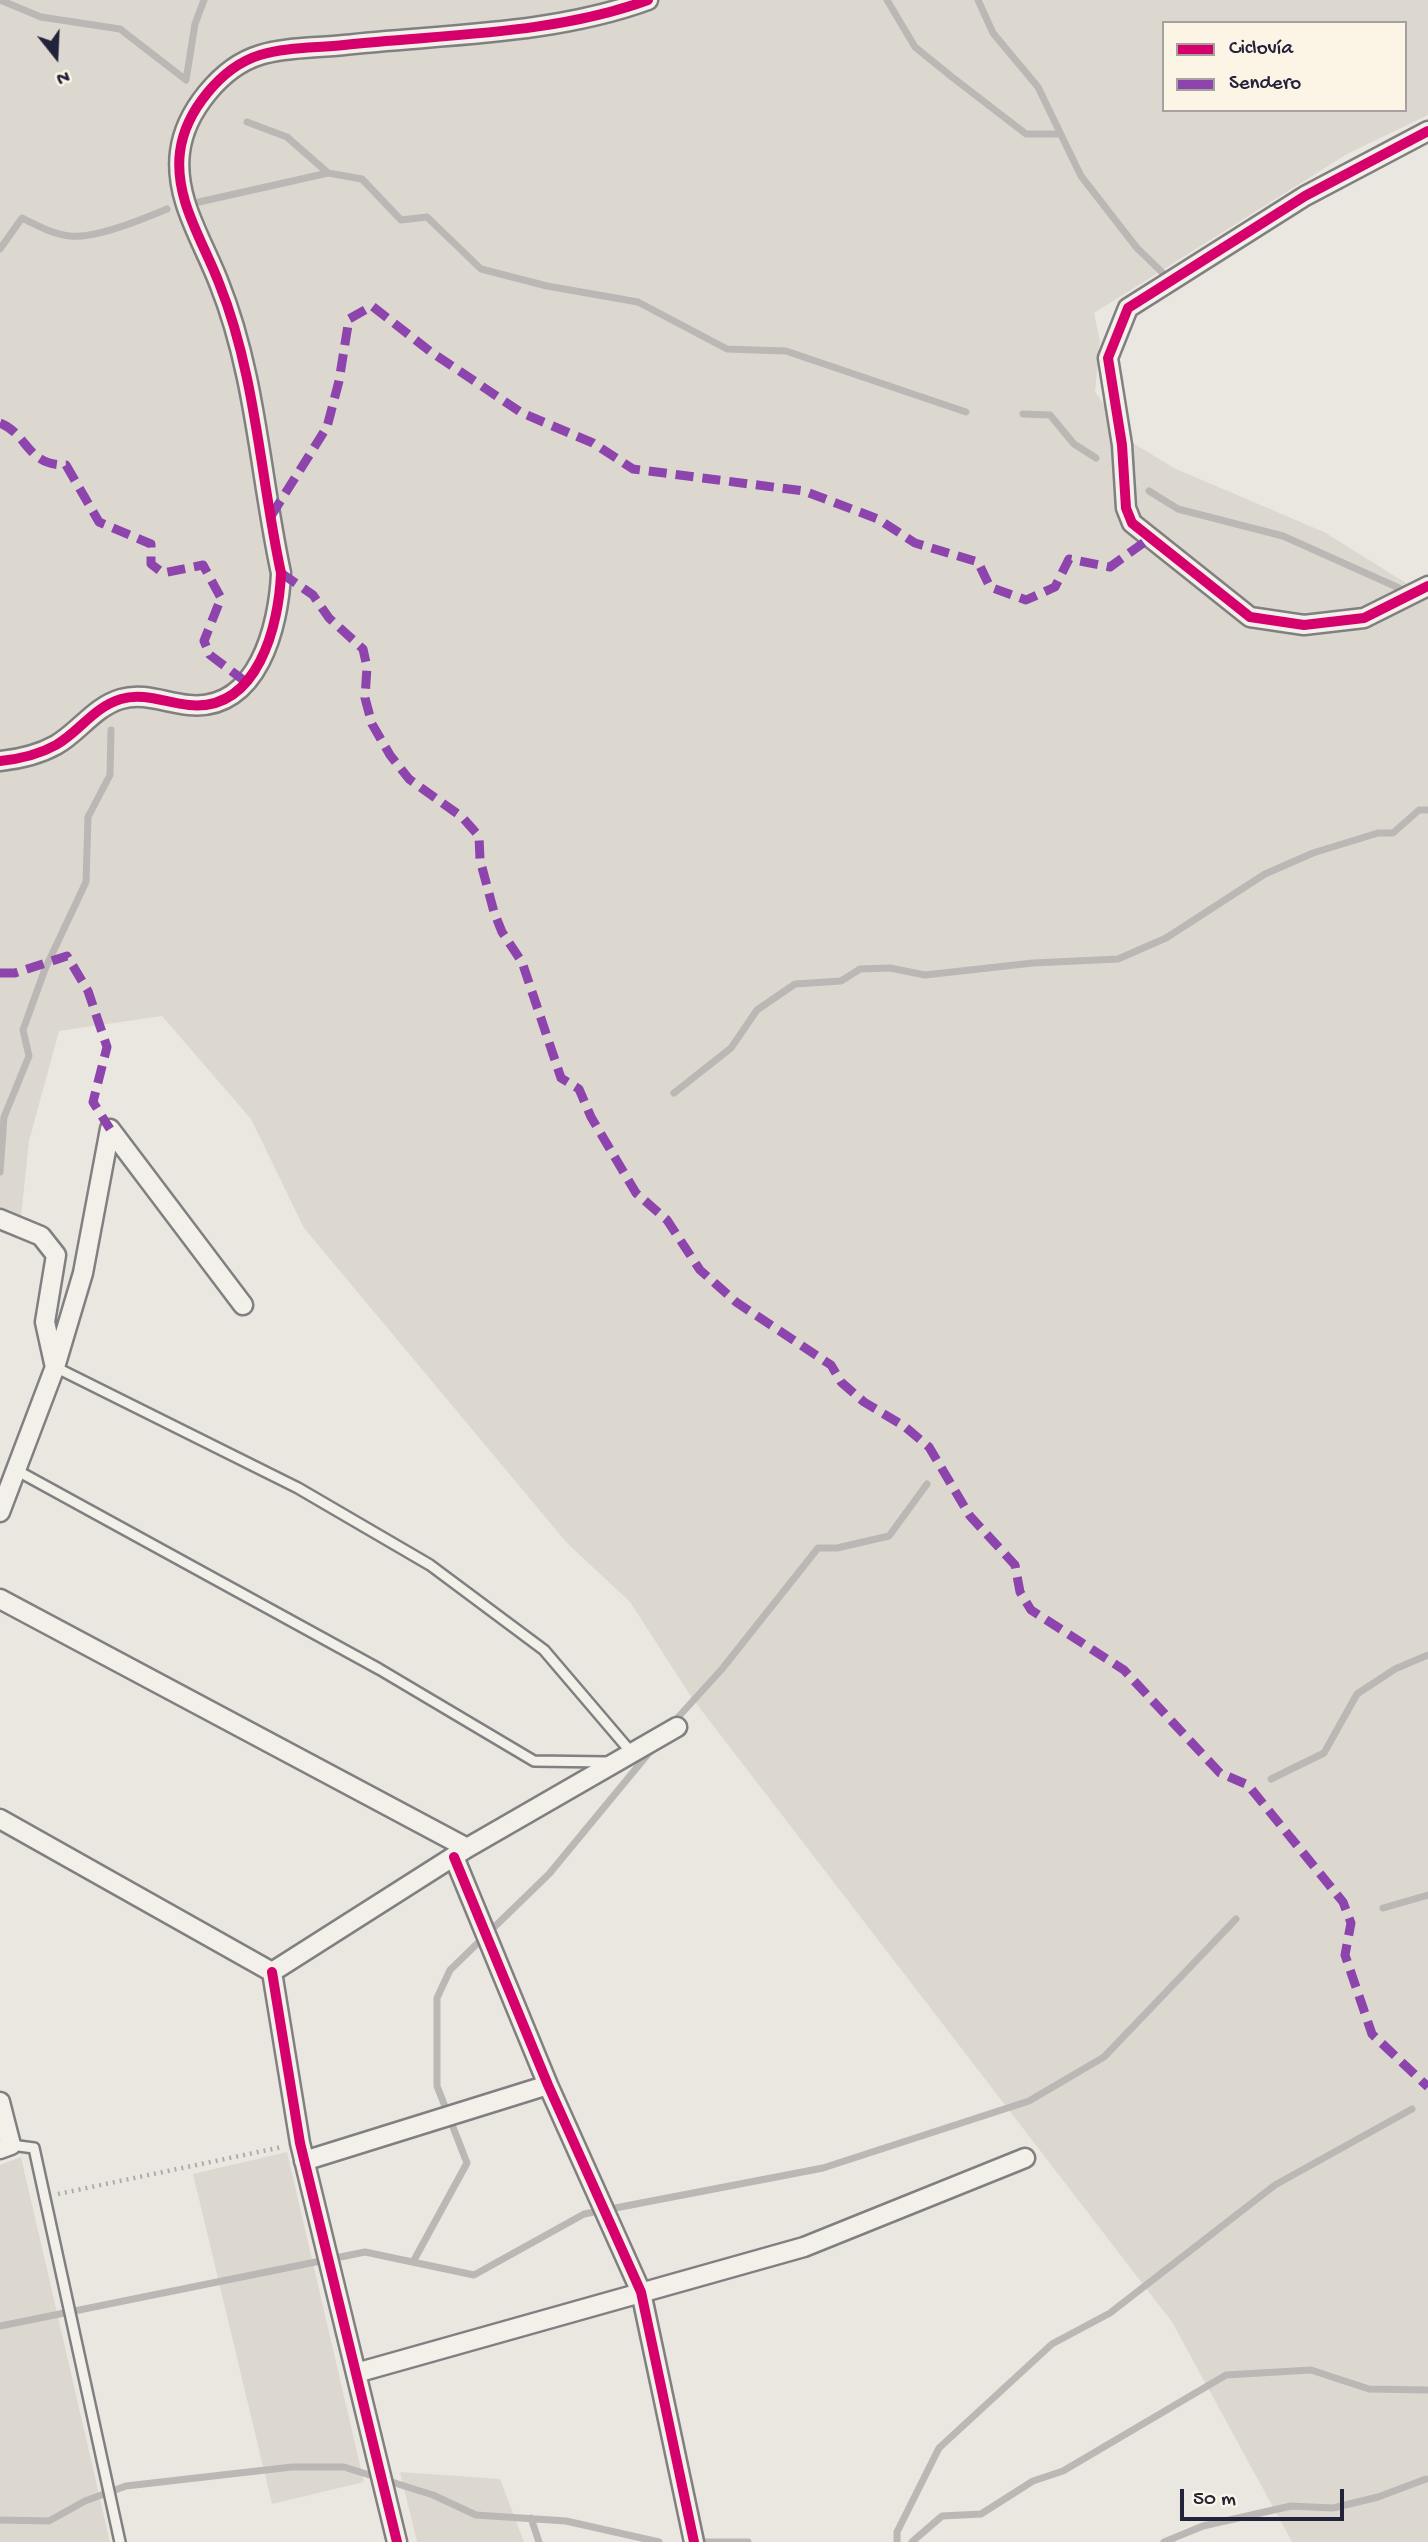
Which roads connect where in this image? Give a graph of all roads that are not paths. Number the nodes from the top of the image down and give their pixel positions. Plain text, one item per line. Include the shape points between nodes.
1 (648, 0) edge
2 (1428, 131) edge
3 (1428, 586) edge
4 (0, 761) edge
5 (0, 1219) edge
6 (243, 1305) dead end
7 (55, 1367) junction
8 (16, 1470) junction
9 (0, 1512) edge
10 (0, 1599) edge
11 (677, 1727) dead end
12 (631, 1752) junction
13 (613, 1762) junction
14 (0, 1819) edge
15 (461, 1853) junction
16 (272, 1972) junction
17 (548, 2085) junction
18 (0, 2102) edge
19 (6, 2147) edge
20 (302, 2152) junction
21 (1025, 2158) dead end
22 (641, 2292) junction
23 (356, 2373) junction
24 (120, 2542) edge
25 (397, 2542) edge
26 (694, 2542) edge

1 - 4 street via 622,9 496,31 260,55 205,93 189,118 179,154 183,201 220,285 245,368 281,572 279,606 257,666 222,702 198,705 137,696 119,699 57,744 26,758
2 - 3 street via 1305,197 1128,308 1108,358 1126,508 1132,523 1250,617 1304,625 1364,618
5 - 7 street via 41,1236 56,1255 45,1322
6 - 7 street via 110,1129 83,1273
7 - 8 street
7 - 12 lane via 298,1488 430,1565 544,1650
8 - 9 street
8 - 13 lane via 379,1669 534,1762
10 - 15 street
11 - 12 street
12 - 13 street
13 - 15 street
14 - 16 street
15 - 16 street
15 - 17 street
16 - 20 street
17 - 20 street
17 - 22 street
18 - 19 street
19 - 24 lane via 34,2148
20 - 23 street
21 - 22 street via 804,2247
22 - 23 street
22 - 26 street
23 - 25 street

